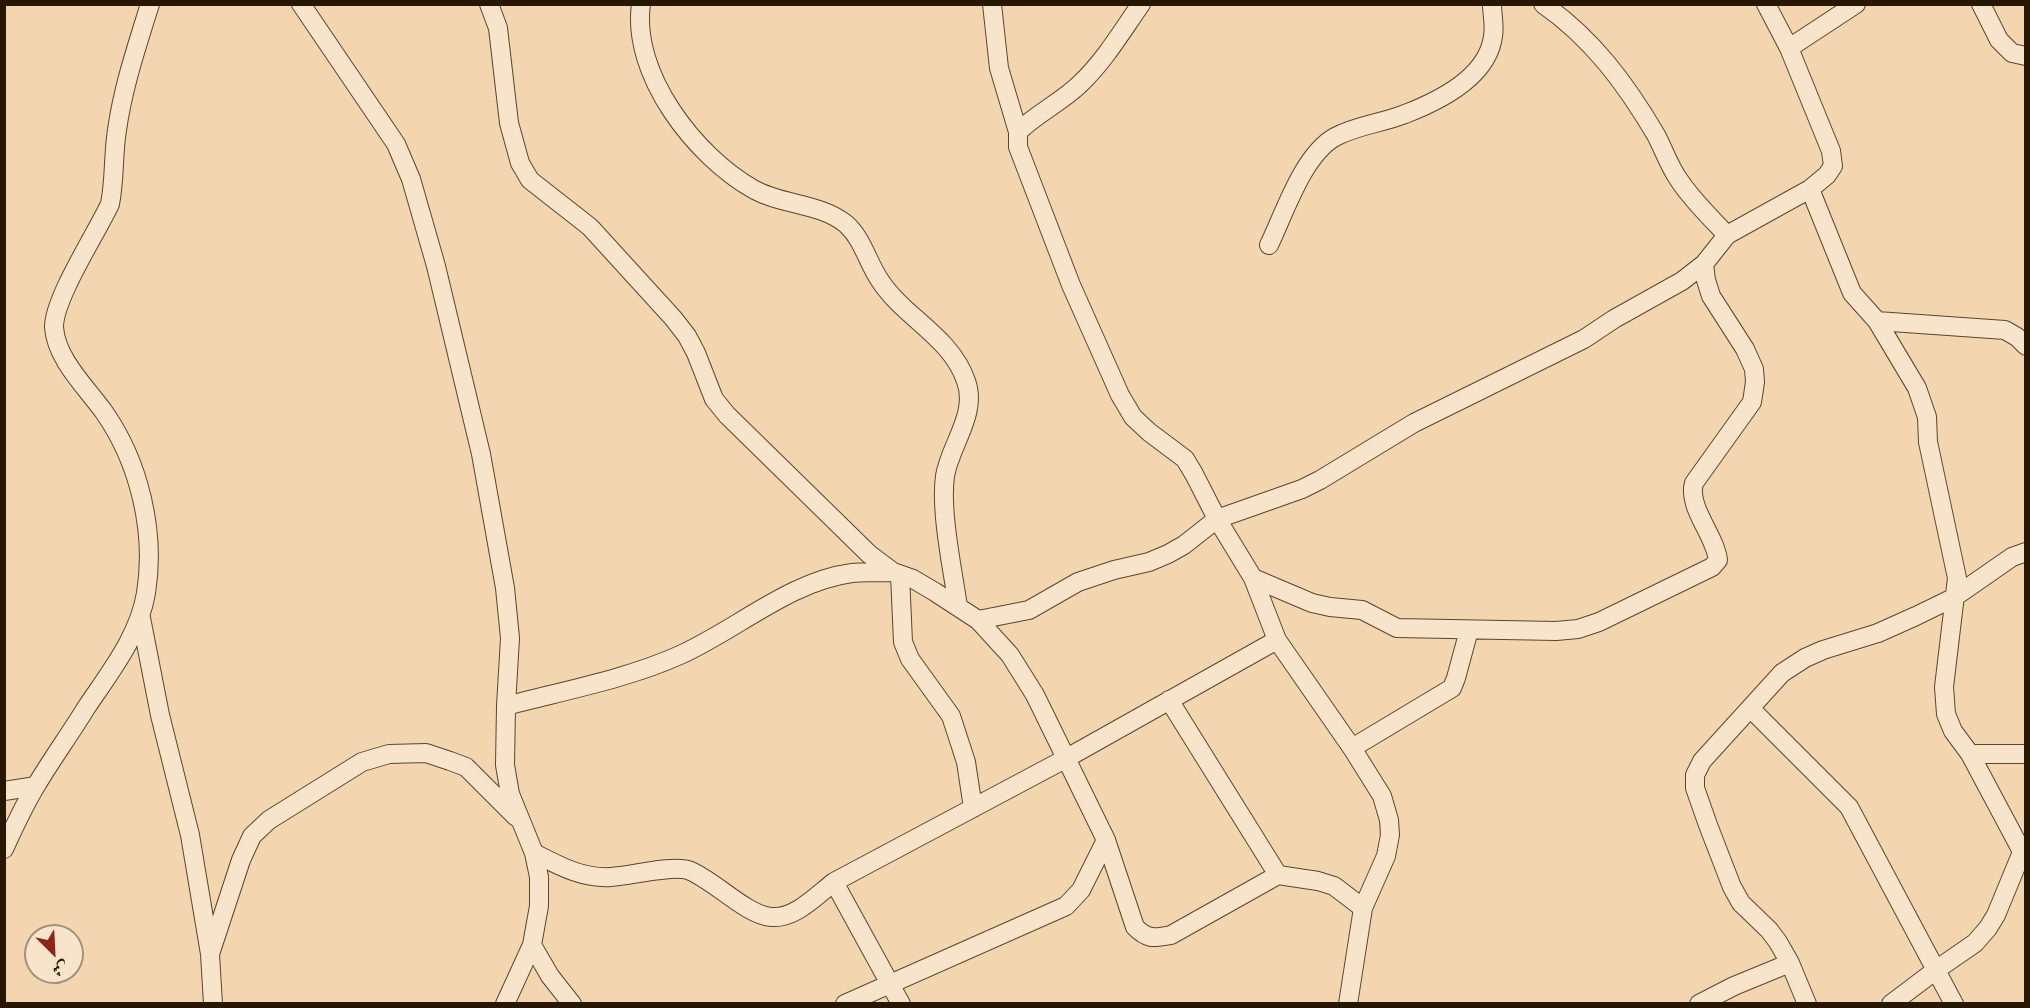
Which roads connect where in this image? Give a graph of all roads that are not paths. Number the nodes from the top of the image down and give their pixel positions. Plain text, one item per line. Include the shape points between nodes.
1 (150, 4) edge
2 (301, 4) edge
3 (489, 4) edge
4 (641, 4) edge
5 (992, 4) edge
6 (1142, 4) edge
7 (1492, 4) edge
8 (1543, 4) edge
9 (1766, 4) edge
10 (1856, 4) edge
11 (1981, 4) edge
12 (1789, 48) junction
13 (2025, 56) edge
14 (1018, 132) junction
15 (1810, 189) junction
16 (1727, 236) junction
17 (1269, 245) dead end
18 (1704, 264) junction
19 (1877, 321) junction
20 (2025, 346) edge
21 (1217, 519) junction
22 (2025, 552) edge
23 (896, 573) junction
24 (1253, 578) junction
25 (1953, 598) junction
26 (958, 607) junction
27 (141, 618) junction
28 (978, 620) junction
29 (1468, 630) junction
30 (1277, 640) junction
31 (1169, 700) junction
32 (506, 706) junction
33 (1750, 708) junction
34 (1352, 748) junction
35 (1970, 754) junction
36 (2025, 754) edge
37 (1065, 759) junction
38 (36, 786) junction
39 (4, 791) edge
40 (973, 808) junction
41 (522, 823) junction
42 (1106, 840) junction
43 (4, 849) edge
44 (534, 853) junction
45 (2024, 855) edge
46 (1278, 875) junction
47 (834, 882) junction
48 (1363, 908) junction
49 (532, 945) junction
50 (210, 954) junction
51 (1790, 963) junction
52 (1936, 970) junction
53 (891, 983) junction
54 (213, 1004) edge
55 (505, 1004) edge
56 (572, 1004) edge
57 (845, 1004) edge
58 (901, 1004) edge
59 (1348, 1004) edge
60 (1699, 1004) edge
61 (1807, 1004) edge
62 (1892, 1004) edge
63 (1954, 1004) edge

1 - 27 street via 124,89 110,204 60,300 54,326 64,359 105,414 134,467 149,548
2 - 32 street via 396,144 411,179 481,454 510,638
3 - 23 street via 498,28 509,123 520,163 530,180 590,227 673,318 696,353 714,399 727,415 869,554
4 - 26 street via 641,38 654,79 702,150 754,190 830,215 846,225 881,283 938,338 967,381 967,415 945,476 947,527
5 - 14 street via 999,68
6 - 14 street via 1080,84
7 - 17 street via 1494,36 1487,60 1474,75 1441,98 1404,115 1334,138 1312,158
8 - 16 street via 1608,64 1657,137 1678,179
9 - 12 street
10 - 12 street
11 - 13 street via 1999,40 2012,53
12 - 15 street via 1831,151 1833,166
14 - 21 street via 1018,147 1071,285 1120,395 1133,417 1185,459
15 - 16 street
15 - 19 street via 1852,293
16 - 18 street
18 - 21 street via 1584,339 1414,423 1320,480
18 - 29 street via 1711,296 1745,349 1755,382 1752,402 1692,491 1718,560 1712,567 1578,629
19 - 20 street via 2005,330
19 - 25 street via 1917,388 1927,417 1928,442 1955,563
21 - 24 street
21 - 28 street via 1184,545 1149,562 1078,582 1029,610
22 - 25 street
23 - 26 street
23 - 32 street via 851,573 824,580 795,591 708,641 650,668
23 - 40 street via 903,642 910,659 951,716 966,762
24 - 29 street via 1312,603 1362,610 1397,628
24 - 30 street
25 - 33 street via 1878,633 1805,658 1782,674
25 - 35 street via 1944,687 1946,714
26 - 28 street
27 - 38 street
27 - 50 street via 160,716 190,835
28 - 37 street via 1010,655 1035,694
29 - 34 street via 1452,688
30 - 31 street
30 - 34 street
31 - 37 street
31 - 46 street
32 - 41 street via 505,765 510,794
33 - 51 street via 1702,761 1695,775 1695,788 1732,887 1741,903 1769,930
33 - 52 street via 1849,807
34 - 48 street via 1382,796 1389,820 1386,856
35 - 36 street
35 - 45 street
37 - 40 street
37 - 42 street
38 - 39 street
38 - 43 street
40 - 47 street
41 - 44 street
41 - 50 street via 466,767 426,753 389,754 362,762 269,820 252,836
42 - 46 street via 1135,927 1154,938 1171,935
42 - 53 street via 1081,890 1066,906
44 - 47 street via 591,877 686,869 769,917 799,909
44 - 49 street via 539,906
45 - 52 street via 1988,928 1975,943
46 - 48 street via 1334,886
47 - 53 street
48 - 59 street
49 - 55 street
49 - 56 street
50 - 54 street
51 - 60 street
51 - 61 street
52 - 62 street
52 - 63 street
53 - 57 street
53 - 58 street

